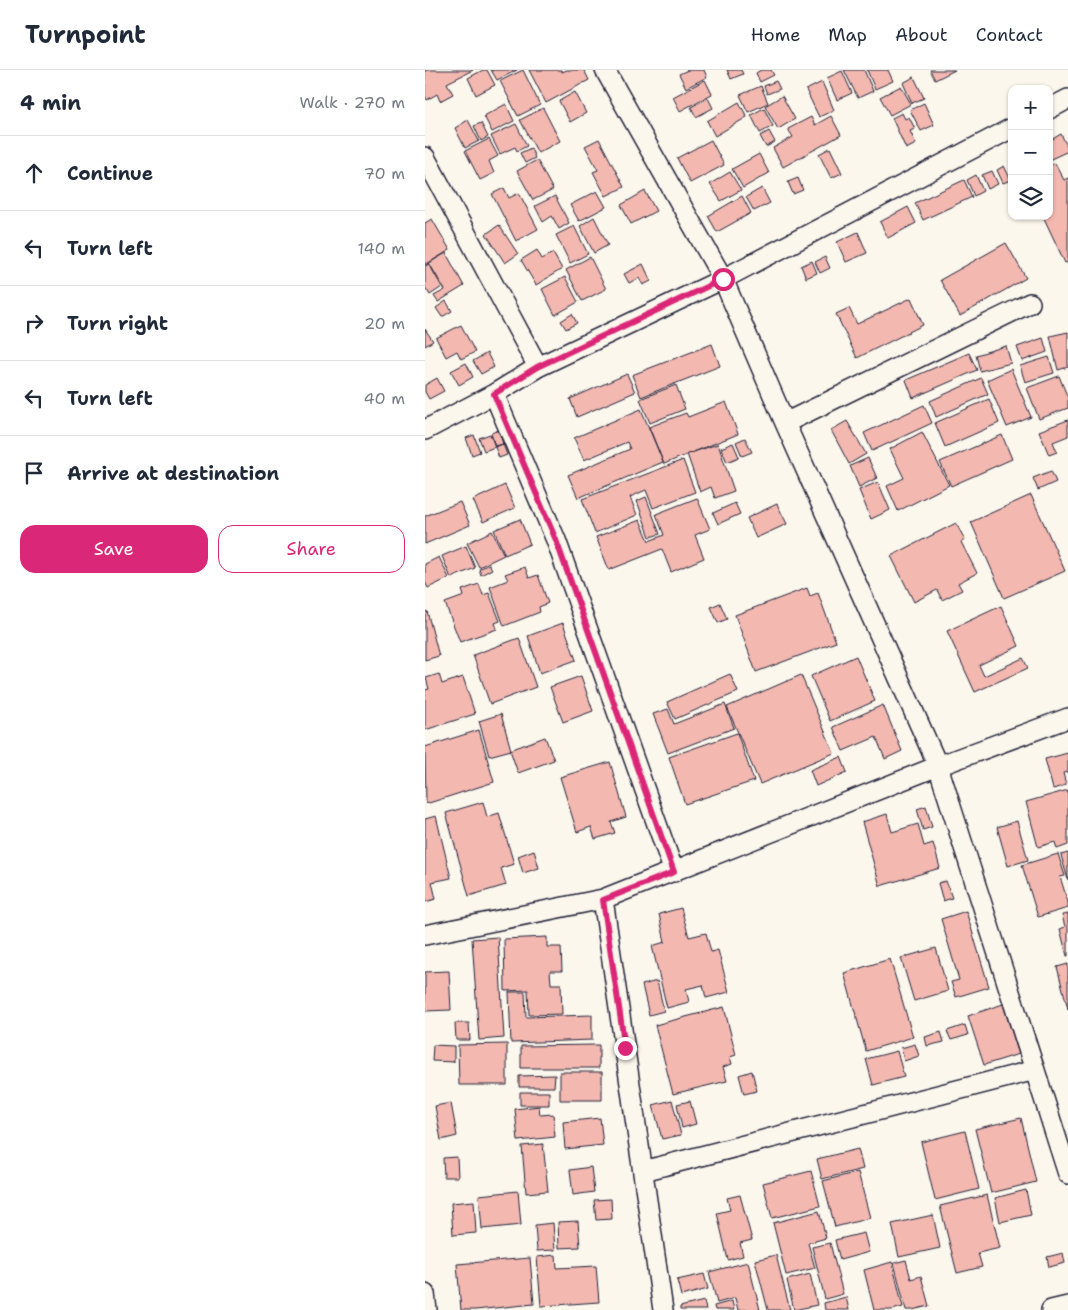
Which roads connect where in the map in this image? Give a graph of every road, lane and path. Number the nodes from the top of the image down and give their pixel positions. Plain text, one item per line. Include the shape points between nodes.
1 (607, 71) edge
2 (1068, 99) edge
3 (1053, 107) edge
4 (1008, 130) edge
5 (425, 157) edge
6 (723, 279) junction
7 (1030, 303) dead end
8 (537, 367) junction
9 (494, 394) junction
10 (785, 423) junction
11 (425, 430) edge
12 (1068, 718) edge
13 (939, 766) junction
14 (674, 872) junction
15 (603, 900) junction
16 (425, 935) edge
17 (1035, 1070) junction
18 (643, 1171) junction
19 (1068, 1174) edge
20 (425, 1294) edge
21 (1068, 1306) edge
22 (427, 1310) edge
23 (663, 1310) edge
24 (1051, 1310) edge

1 - 6 street
2 - 3 street
4 - 6 street
5 - 8 street
6 - 8 street
6 - 10 street
7 - 10 street
8 - 9 street
9 - 11 street
9 - 14 street via 556,540
10 - 13 street
12 - 13 street
13 - 14 street
13 - 17 street
14 - 15 street
15 - 16 street
15 - 18 street
17 - 18 street
17 - 19 street
18 - 23 street
20 - 22 street
21 - 24 street

